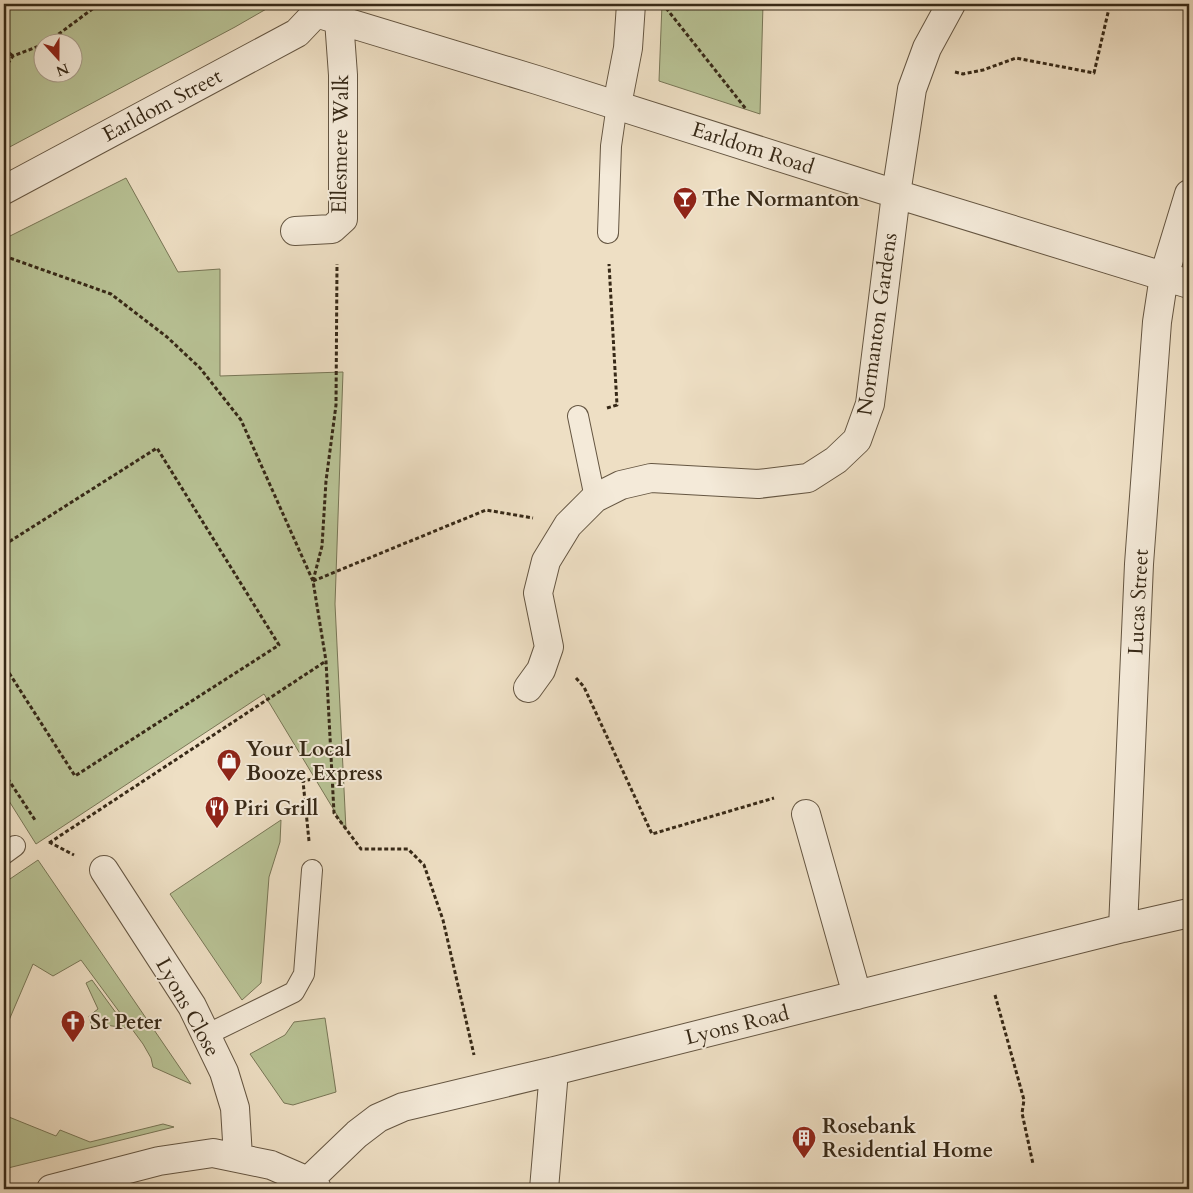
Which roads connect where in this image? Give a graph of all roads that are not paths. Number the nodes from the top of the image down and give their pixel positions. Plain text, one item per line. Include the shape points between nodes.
1 (631, 4) edge
2 (951, 4) edge
3 (325, 12) edge
4 (617, 105) junction
5 (4, 190) edge
6 (896, 194) junction
7 (1189, 194) edge
8 (295, 232) dead end
9 (608, 233) road end
10 (1177, 280) edge
11 (578, 416) road end
12 (595, 498) junction
13 (528, 688) dead end
14 (806, 814) road end
15 (104, 870) road end
16 (312, 870) road end
17 (1189, 913) edge
18 (1123, 928) junction
19 (857, 995) junction
20 (206, 1035) junction
21 (554, 1071) junction
22 (238, 1158) junction
23 (313, 1185) edge
24 (51, 1189) edge
25 (544, 1189) edge

1 - 4 street via 628,48
2 - 6 street, Normanton Gardens via 922,59 912,89
3 - 4 street, Earldom Road
3 - 5 street, Earldom Street via 297,33
3 - 8 street, Ellesmere Walk via 343,74 343,220 332,229
4 - 6 street, Earldom Road
4 - 9 lane via 611,146
6 - 10 street, Earldom Road
6 - 12 street, Normanton Gardens via 870,404 857,440 836,460 808,478 758,484 651,478 621,485
7 - 10 street, Lucas Street
10 - 18 street, Lucas Street via 1158,322 1140,564
11 - 12 lane
12 - 13 street, Normanton Gardens via 568,525 546,561 538,593 549,647 541,670
14 - 19 street
15 - 20 street, Lyons Close via 192,1006
16 - 20 lane via 304,974 294,992
17 - 18 street, Lyons Road
18 - 19 street, Lyons Road
19 - 21 street, Lyons Road
20 - 22 street, Lyons Close via 224,1072 235,1108
21 - 23 street, Lyons Road via 403,1107 378,1118 357,1134
21 - 25 street
22 - 23 street via 271,1164
22 - 24 street via 213,1153 159,1161

